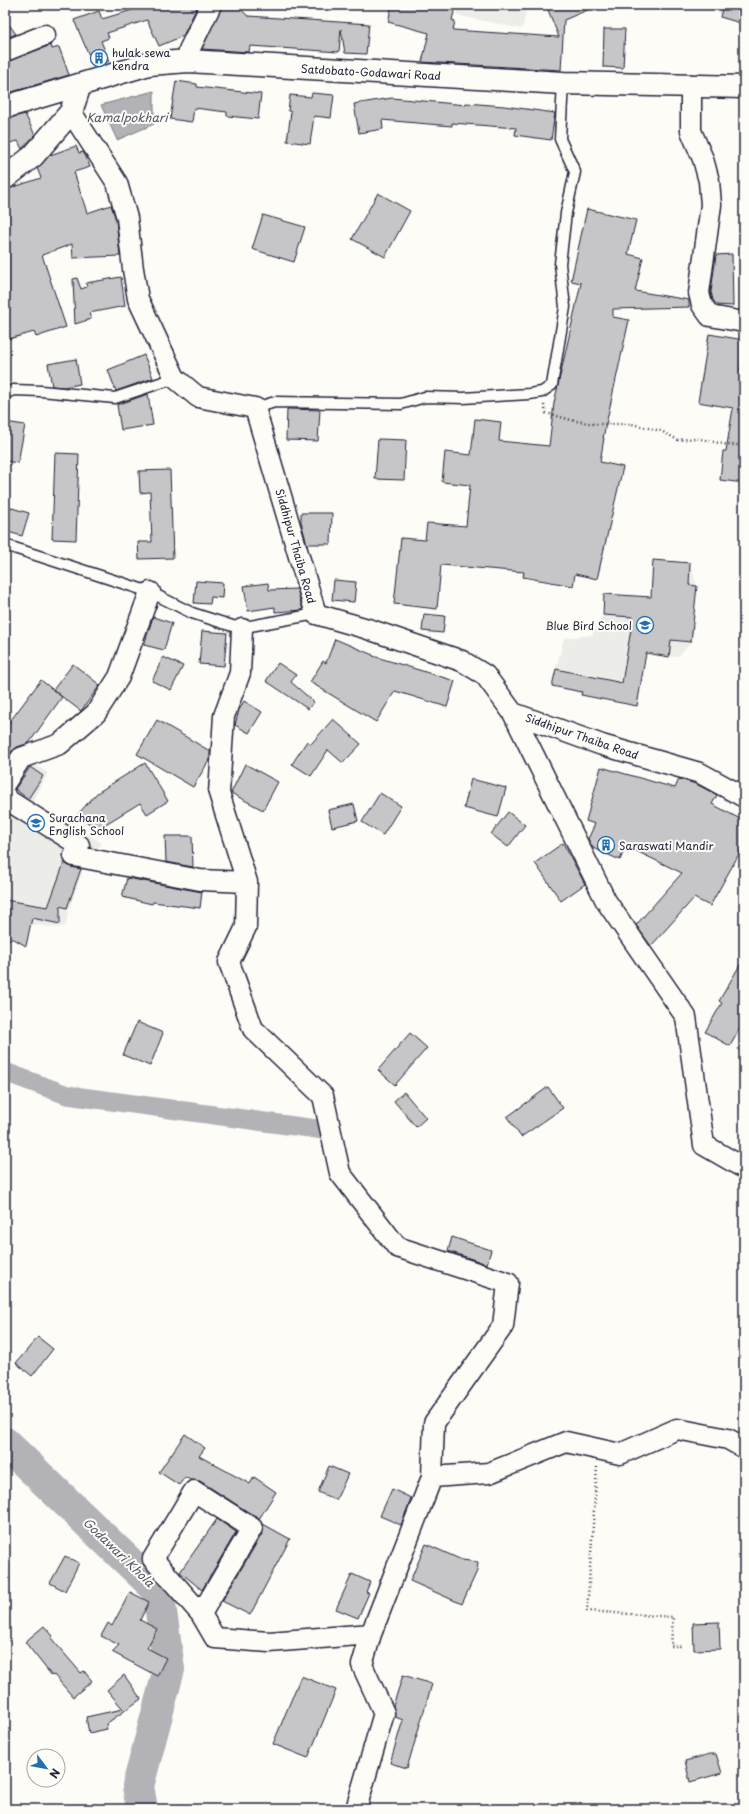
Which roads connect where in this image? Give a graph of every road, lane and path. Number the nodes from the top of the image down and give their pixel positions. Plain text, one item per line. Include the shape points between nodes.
1 (211, 5) edge
2 (45, 35) dead end
3 (5, 51) edge
4 (188, 61) junction
5 (563, 83) junction
6 (80, 85) junction
7 (691, 85) junction
8 (744, 87) edge
9 (5, 107) edge
10 (71, 112) junction
11 (5, 178) edge
12 (744, 322) edge
13 (175, 378) junction
14 (542, 392) junction
15 (5, 394) edge
16 (256, 408) junction
17 (744, 445) edge
18 (5, 545) edge
19 (150, 592) junction
20 (316, 614) junction
21 (242, 629) junction
22 (513, 713) junction
23 (5, 783) edge
24 (5, 795) edge
25 (744, 798) edge
26 (247, 882) junction
27 (744, 1168) edge
28 (744, 1448) edge
29 (597, 1466) dead end
30 (432, 1477) junction
31 (201, 1614) junction
32 (370, 1634) junction
33 (684, 1646) dead end
34 (356, 1809) edge

1 - 4 street via 189,50
2 - 3 street
4 - 5 street, Satdobato-Godawari Road
4 - 6 street, Satdobato-Godawari Road via 149,64
5 - 7 street, Satdobato-Godawari Road
5 - 14 lane via 560,139 575,172 566,213 560,264 565,307 552,385
6 - 9 street, Satdobato-Godawari Road
6 - 10 street
7 - 8 street, Satdobato-Godawari Road
7 - 12 street via 691,131 709,181 711,206 699,293 702,305 710,316
10 - 11 street via 32,156
10 - 13 street via 117,184 127,218 138,299
13 - 15 lane via 115,398 13,390
13 - 16 street via 198,397
14 - 16 lane via 462,398 425,397 401,404 275,402
14 - 17 path via 546,412 571,420 594,424 632,424 661,431 678,440 696,438 728,445
16 - 20 street, Siddhipur Thaiba Road
18 - 19 lane
19 - 21 lane via 192,613
19 - 23 street via 119,677 96,713 60,744 21,758
20 - 21 lane
20 - 22 street, Siddhipur Thaiba Road via 462,661 485,675
21 - 26 street via 240,673 224,716 219,793
22 - 25 street, Siddhipur Thaiba Road via 602,745 700,773
22 - 27 street via 606,901 686,1017 704,1145
24 - 26 street via 80,846 74,856 200,880
26 - 30 street via 246,927 229,962 253,1029 323,1096 340,1173 397,1247 508,1283 503,1326 434,1423
28 - 30 street via 728,1439 677,1429 620,1454 566,1442 489,1473
29 - 33 path via 587,1611 673,1617 671,1646
30 - 32 street
31 - 31 street via 153,1559 194,1491 252,1528
31 - 32 street via 215,1638 269,1642
32 - 34 street via 362,1665 384,1713

